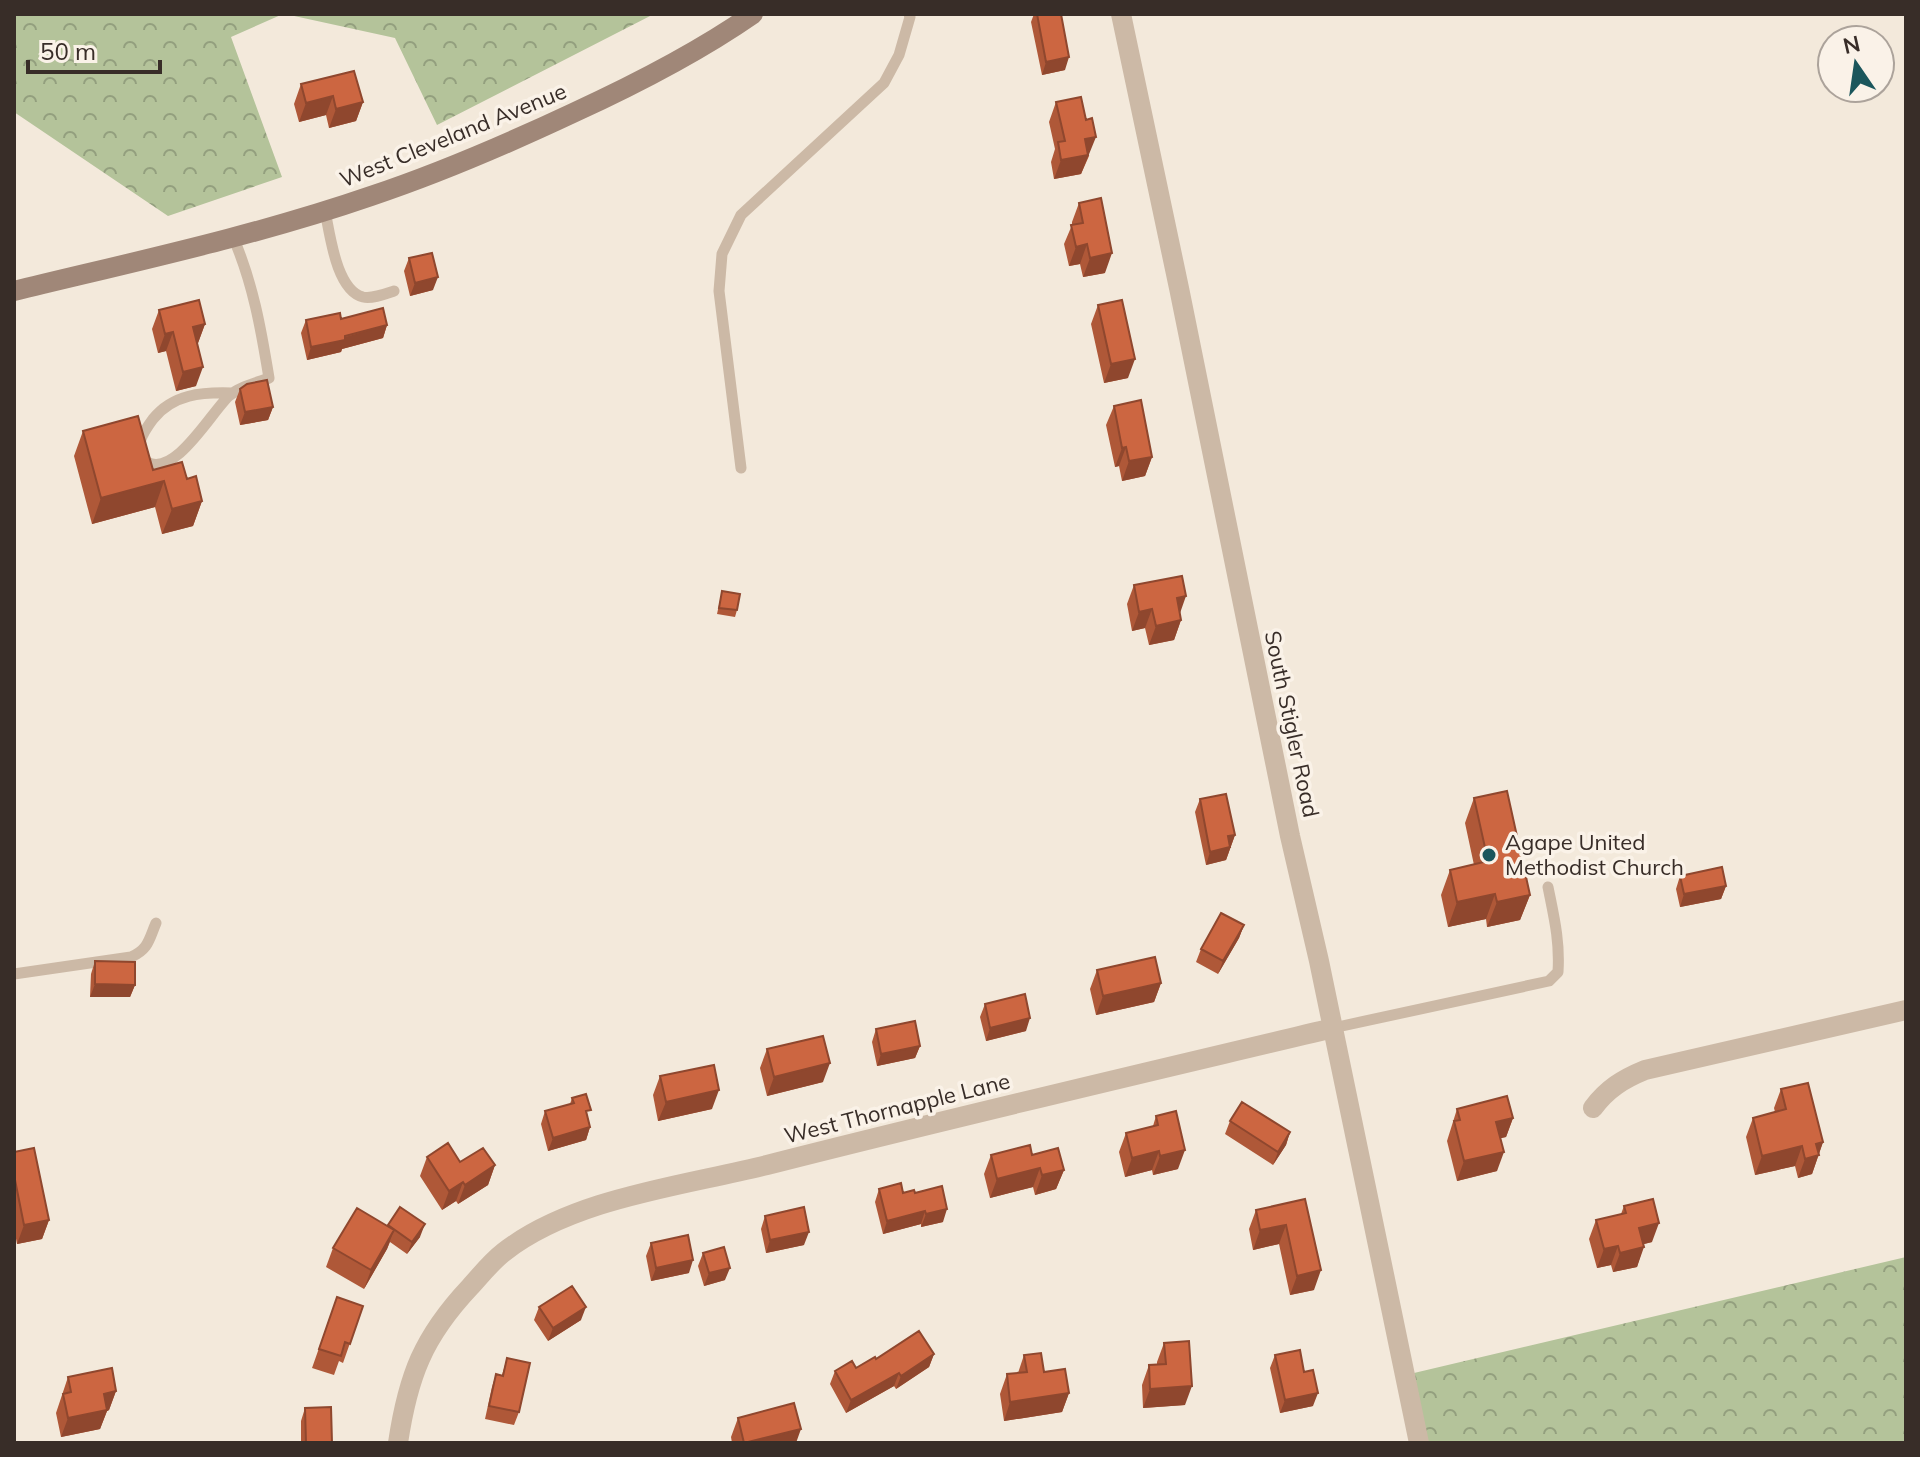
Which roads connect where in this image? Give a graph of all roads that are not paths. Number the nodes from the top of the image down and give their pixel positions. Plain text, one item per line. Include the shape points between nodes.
1 (753, 14) edge
2 (909, 14) edge
3 (1121, 14) edge
4 (325, 211) junction
5 (233, 237) junction
6 (14, 291) edge
7 (394, 291) dead end
8 (232, 393) junction
9 (741, 468) dead end
10 (1548, 887) dead end
11 (156, 923) dead end
12 (14, 974) edge
13 (1906, 1010) edge
14 (1333, 1028) junction
15 (1593, 1108) dead end
16 (398, 1443) edge
17 (1419, 1443) edge

1 - 4 main road, West Cleveland Avenue via 641,80 529,134
2 - 9 lane via 899,55 884,83 741,215 722,254 719,291
3 - 14 street, South Stigler Road
4 - 5 main road, West Cleveland Avenue
4 - 7 lane via 336,262 351,290 366,298
5 - 6 main road, West Cleveland Avenue
5 - 8 lane via 250,281 269,378
8 - 8 lane via 173,458 160,465 143,459 142,436 164,408 191,394
10 - 14 lane via 1559,956 1558,972 1549,981
11 - 12 lane via 147,946 131,957
13 - 15 street via 1645,1070 1611,1088
14 - 16 street, West Thornapple Lane via 570,1215 505,1252 457,1300 423,1349 403,1406
14 - 17 street, South Stigler Road

